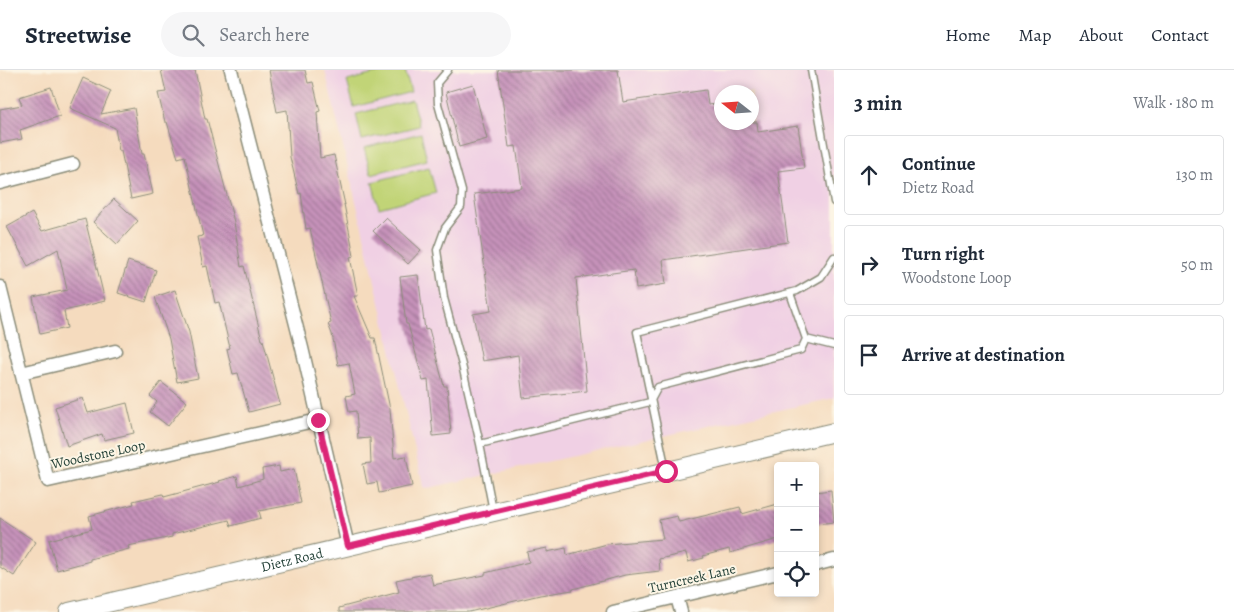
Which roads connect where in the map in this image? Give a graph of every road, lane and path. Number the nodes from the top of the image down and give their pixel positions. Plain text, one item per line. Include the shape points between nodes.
1 (232, 70) edge
2 (448, 70) edge
3 (811, 70) edge
4 (73, 164) dead end
5 (0, 183) edge
6 (834, 202) edge
7 (834, 257) edge
8 (0, 287) edge
9 (790, 293) junction
10 (806, 339) junction
11 (834, 346) edge
12 (115, 351) dead end
13 (21, 373) junction
14 (650, 402) junction
15 (318, 420) junction
16 (834, 432) edge
17 (480, 444) junction
18 (666, 471) junction
19 (494, 512) junction
20 (348, 546) junction
21 (834, 560) edge
22 (819, 564) edge
23 (774, 574) edge
24 (677, 597) junction
25 (70, 612) edge
26 (613, 612) edge
27 (681, 612) edge

1 - 15 street
2 - 17 lane via 437,83 438,104 462,191 461,207 445,228 437,250 444,298
3 - 6 lane
4 - 5 street
7 - 9 lane via 821,277
8 - 13 street, Woodstone Loop
9 - 10 lane
9 - 14 lane via 637,332
10 - 11 lane
10 - 14 lane via 801,350 658,387
12 - 13 street
13 - 15 street, Woodstone Loop via 48,481
14 - 17 lane
14 - 18 lane
15 - 20 street
16 - 18 street, Dietz Road
17 - 19 lane
18 - 19 street, Dietz Road
19 - 20 street, Dietz Road
20 - 25 street, Dietz Road
21 - 22 street
23 - 24 street, Turncreek Lane
24 - 26 street, Turncreek Lane
24 - 27 street

